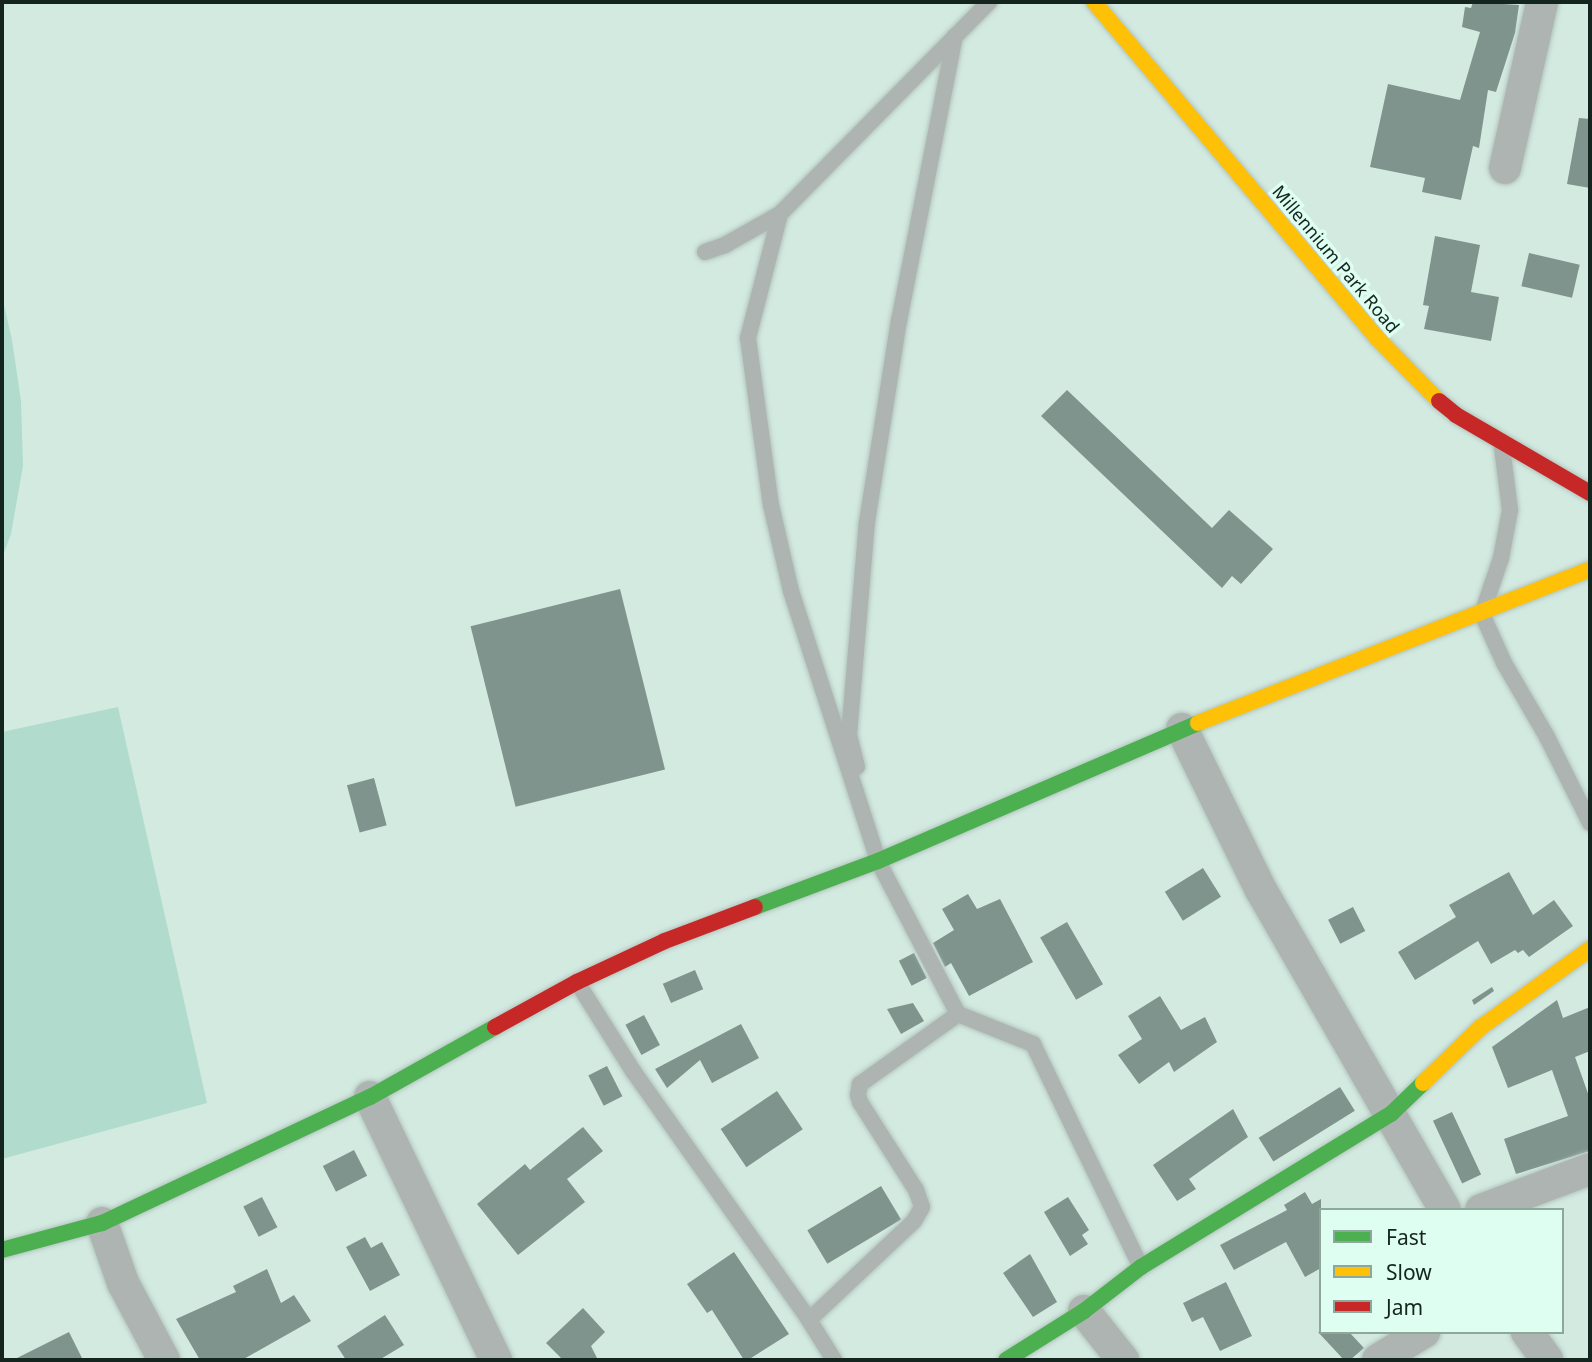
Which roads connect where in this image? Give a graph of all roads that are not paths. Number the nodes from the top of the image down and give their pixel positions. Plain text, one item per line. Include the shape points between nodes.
1 (989, 2) edge
2 (1094, 2) edge
3 (1542, 2) edge
4 (955, 36) junction
5 (1504, 167) dead end
6 (780, 214) junction
7 (705, 252) dead end
8 (1502, 444) junction
9 (1590, 494) edge
10 (1590, 569) edge
11 (1482, 614) junction
12 (1182, 729) junction
13 (1590, 823) edge
14 (878, 861) junction
15 (1590, 948) edge
16 (577, 982) junction
17 (958, 1014) junction
18 (370, 1097) junction
19 (1391, 1114) junction
20 (1590, 1169) edge
21 (1444, 1208) edge
22 (1486, 1208) edge
23 (102, 1223) junction
24 (2, 1250) edge
25 (1141, 1267) junction
26 (1084, 1311) junction
27 (809, 1320) junction
28 (1421, 1334) edge
29 (1528, 1334) edge
30 (164, 1360) edge
31 (496, 1360) edge
32 (834, 1360) edge
33 (1006, 1360) edge
34 (1124, 1360) edge
35 (1377, 1360) edge
36 (1547, 1360) edge

1 - 4 lane
2 - 8 street, Millennium Park Road via 1420,385
3 - 5 street
4 - 6 lane
4 - 14 lane via 899,321 867,522 849,735
6 - 7 lane
6 - 14 lane via 748,338 771,505 790,591
8 - 9 street, Millennium Park Road
8 - 11 lane via 1510,510 1501,558
10 - 11 street
11 - 12 street
11 - 13 lane
12 - 14 street
12 - 19 street via 1261,890
14 - 16 street via 665,941
14 - 17 lane
15 - 19 street via 1480,1027
16 - 18 street
16 - 27 lane via 633,1071
17 - 25 lane via 1033,1044
17 - 27 lane via 860,1084 860,1102 922,1207 914,1221
18 - 23 street
18 - 31 street
19 - 21 street
19 - 25 street
20 - 22 street
23 - 24 street
23 - 30 street via 123,1283
25 - 26 street
26 - 33 street
26 - 34 street
27 - 32 lane
28 - 35 street
29 - 36 street

